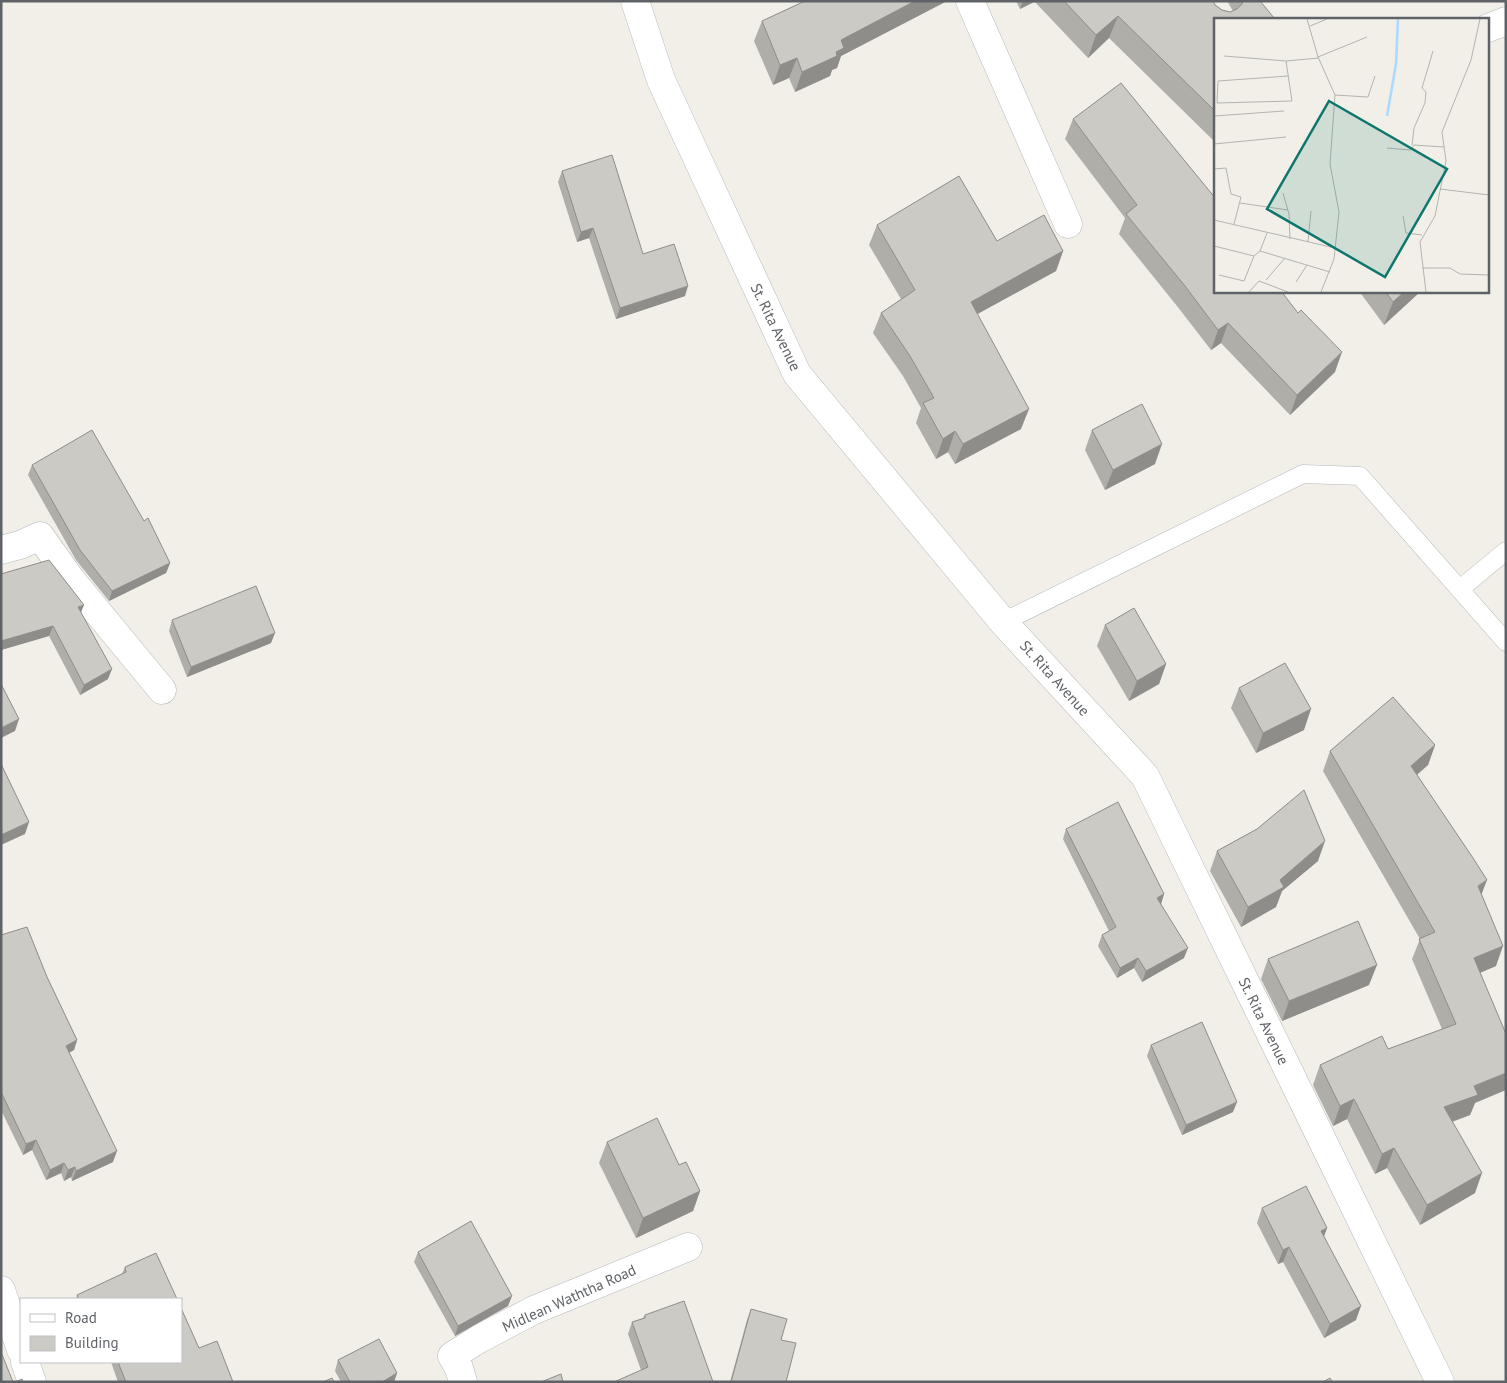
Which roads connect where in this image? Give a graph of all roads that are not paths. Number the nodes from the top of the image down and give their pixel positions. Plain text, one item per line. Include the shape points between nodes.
1 (970, 1) edge
2 (640, 3) edge
3 (1506, 21) edge
4 (1490, 27) edge
5 (1068, 224) dead end
6 (1, 550) edge
7 (1506, 551) edge
8 (1460, 590) junction
9 (1004, 622) junction
10 (1506, 642) edge
11 (162, 690) dead end
12 (688, 1247) dead end
13 (1, 1290) edge
14 (20, 1347) edge
15 (25, 1363) edge
16 (32, 1382) edge
17 (463, 1382) edge
18 (1440, 1382) edge

1 - 5 street
2 - 9 street, St. Rita Avenue via 660,80 798,374
3 - 4 street
6 - 11 street via 40,536 72,581
7 - 8 lane
8 - 9 lane via 1360,476 1303,474
8 - 10 lane
9 - 18 street, St. Rita Avenue via 1145,776
12 - 17 street, Midlean Waththa Road via 534,1310 479,1339 452,1356
13 - 14 street
15 - 16 street

